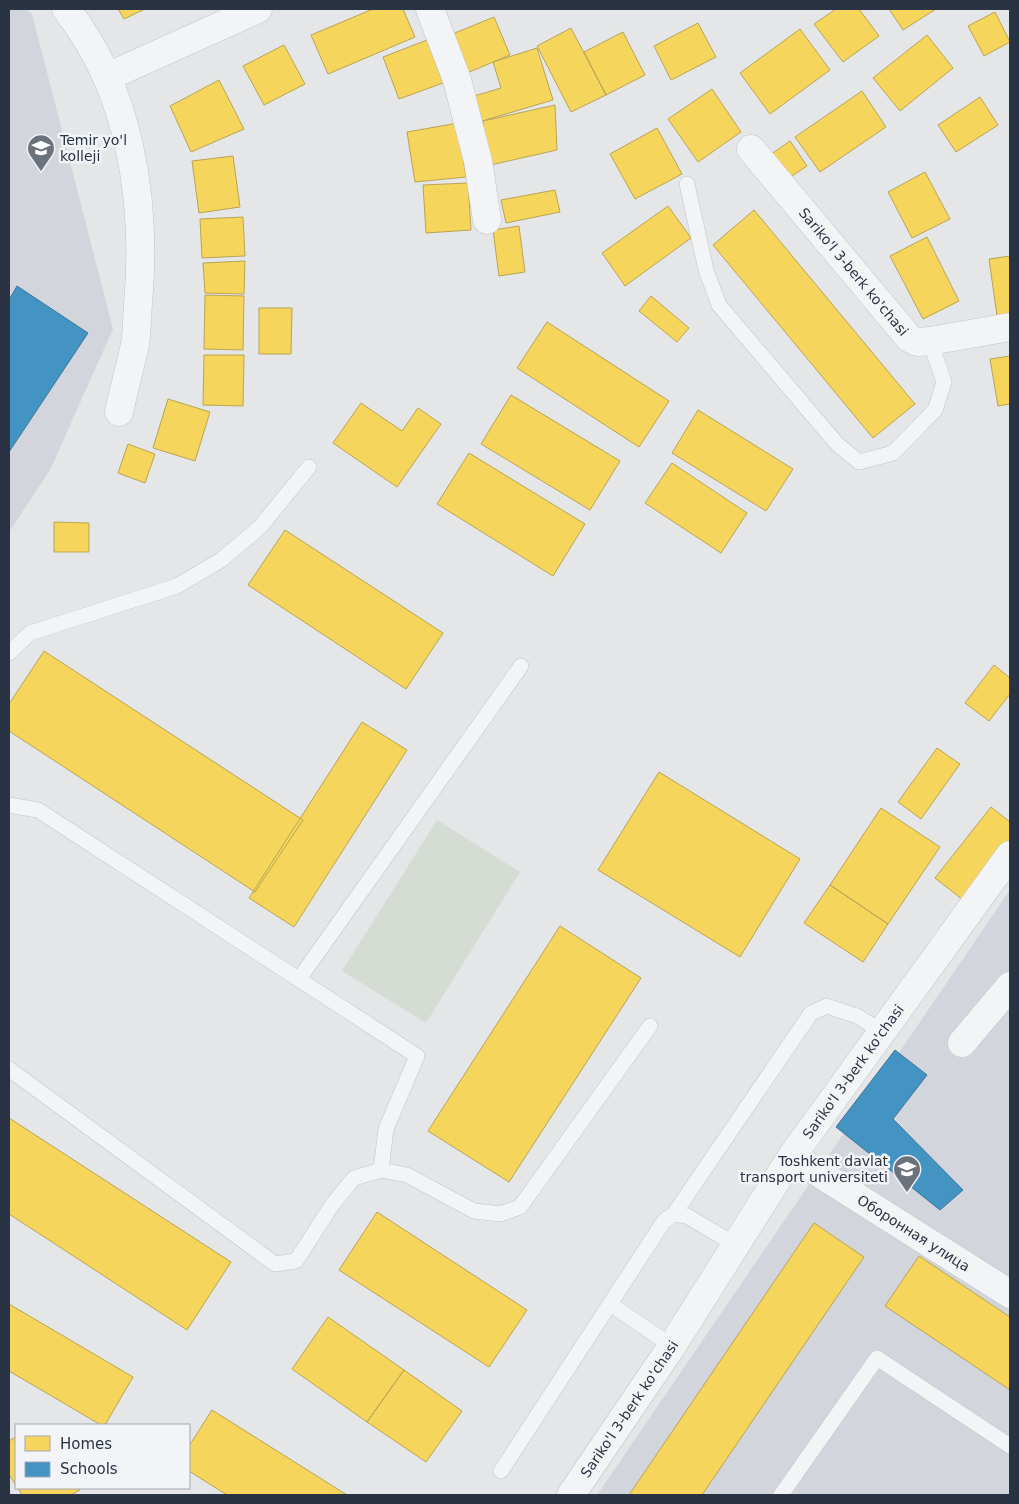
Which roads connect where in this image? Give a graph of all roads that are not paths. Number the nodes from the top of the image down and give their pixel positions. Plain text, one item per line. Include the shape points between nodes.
1 (66, 9) edge
2 (258, 9) edge
3 (430, 9) edge
4 (107, 77) junction
5 (751, 149) dead end
6 (687, 184) dead end
7 (487, 220) dead end
8 (1010, 327) edge
9 (930, 341) junction
10 (120, 412) dead end
11 (309, 467) dead end
12 (9, 653) edge
13 (521, 666) dead end
14 (9, 806) edge
15 (1010, 855) edge
16 (299, 979) junction
17 (1010, 986) edge
18 (650, 1026) dead end
19 (882, 1032) junction
20 (962, 1043) dead end
21 (9, 1069) edge
22 (792, 1156) junction
23 (381, 1170) junction
24 (674, 1214) junction
25 (736, 1245) junction
26 (1010, 1294) edge
27 (610, 1304) junction
28 (672, 1346) junction
29 (1010, 1446) edge
30 (501, 1471) dead end
31 (571, 1495) edge
32 (781, 1495) edge

1 - 4 street
2 - 4 street
3 - 7 street via 460,90 478,161
4 - 10 street via 123,123 134,170 141,223 141,275 135,344
5 - 9 street, Sariko'l 3-berk ko'chasi via 909,338 917,342
6 - 9 lane via 706,270 719,304 837,444 859,462 894,453 935,410 944,382
8 - 9 street, Sariko'l 3-berk ko'chasi
11 - 12 lane via 260,527 221,560 177,586 30,633
13 - 16 lane
14 - 16 lane via 38,810
15 - 19 street, Sariko'l 3-berk ko'chasi
16 - 23 lane via 417,1056 386,1129
17 - 20 street
18 - 23 lane via 520,1207 500,1214 474,1211 407,1174
19 - 22 street, Sariko'l 3-berk ko'chasi
19 - 24 lane via 857,1016 827,1006 811,1013
21 - 23 lane via 275,1264 296,1261 332,1205 354,1178
22 - 25 street, Sariko'l 3-berk ko'chasi
22 - 26 street, Оборонная улица
24 - 25 lane via 687,1216
24 - 27 lane via 664,1221
25 - 28 street, Sariko'l 3-berk ko'chasi
27 - 28 lane
27 - 30 lane
28 - 31 street, Sariko'l 3-berk ko'chasi
29 - 32 lane via 877,1358

